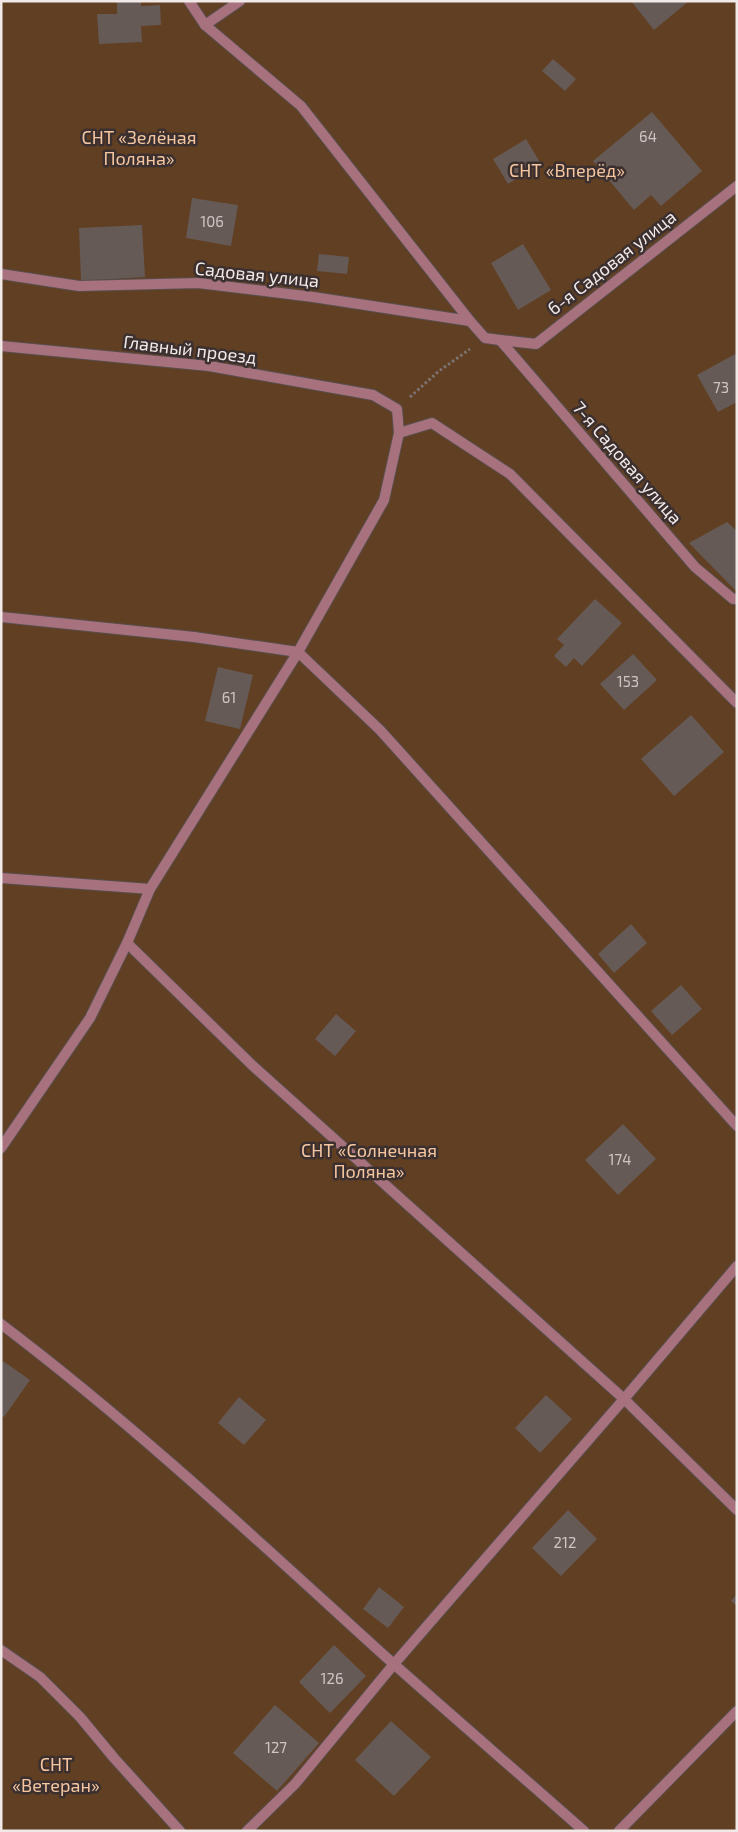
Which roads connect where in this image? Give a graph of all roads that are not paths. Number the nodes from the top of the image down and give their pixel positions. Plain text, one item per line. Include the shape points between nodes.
1 (189, 1) edge
2 (240, 1) edge
3 (205, 25) junction
4 (737, 186) edge
5 (1, 274) edge
6 (470, 322) junction
7 (500, 340) junction
8 (1, 346) edge
9 (400, 432) junction
10 (737, 599) edge
11 (1, 617) edge
12 (298, 652) junction
13 (737, 703) edge
14 (1, 878) edge
15 (150, 889) junction
16 (126, 943) junction
17 (737, 1126) edge
18 (1, 1148) edge
19 (737, 1266) edge
20 (1, 1324) edge
21 (624, 1399) junction
22 (737, 1510) edge
23 (1, 1650) edge
24 (394, 1664) junction
25 (737, 1711) edge
26 (180, 1831) edge
27 (247, 1831) edge
28 (584, 1831) edge
29 (619, 1831) edge

1 - 3 street
2 - 3 street
3 - 6 street via 301,106
4 - 7 street, 6-я Садовая улица via 536,344
5 - 6 street, Садовая улица via 79,286 198,283
6 - 7 street via 485,338
7 - 10 street, 7-я Садовая улица via 695,567
8 - 9 street, Главный проезд via 209,366 373,395 397,409
9 - 12 street via 384,500
9 - 13 street via 432,423 510,474
11 - 12 street via 194,637
12 - 15 street
12 - 17 street via 380,730
14 - 15 street
15 - 16 street
16 - 18 street via 90,1018
16 - 21 street via 253,1066
19 - 21 street
20 - 24 street via 202,1490
21 - 22 street
21 - 24 street
23 - 26 street via 40,1677
24 - 27 street via 295,1784
24 - 28 street
25 - 29 street

